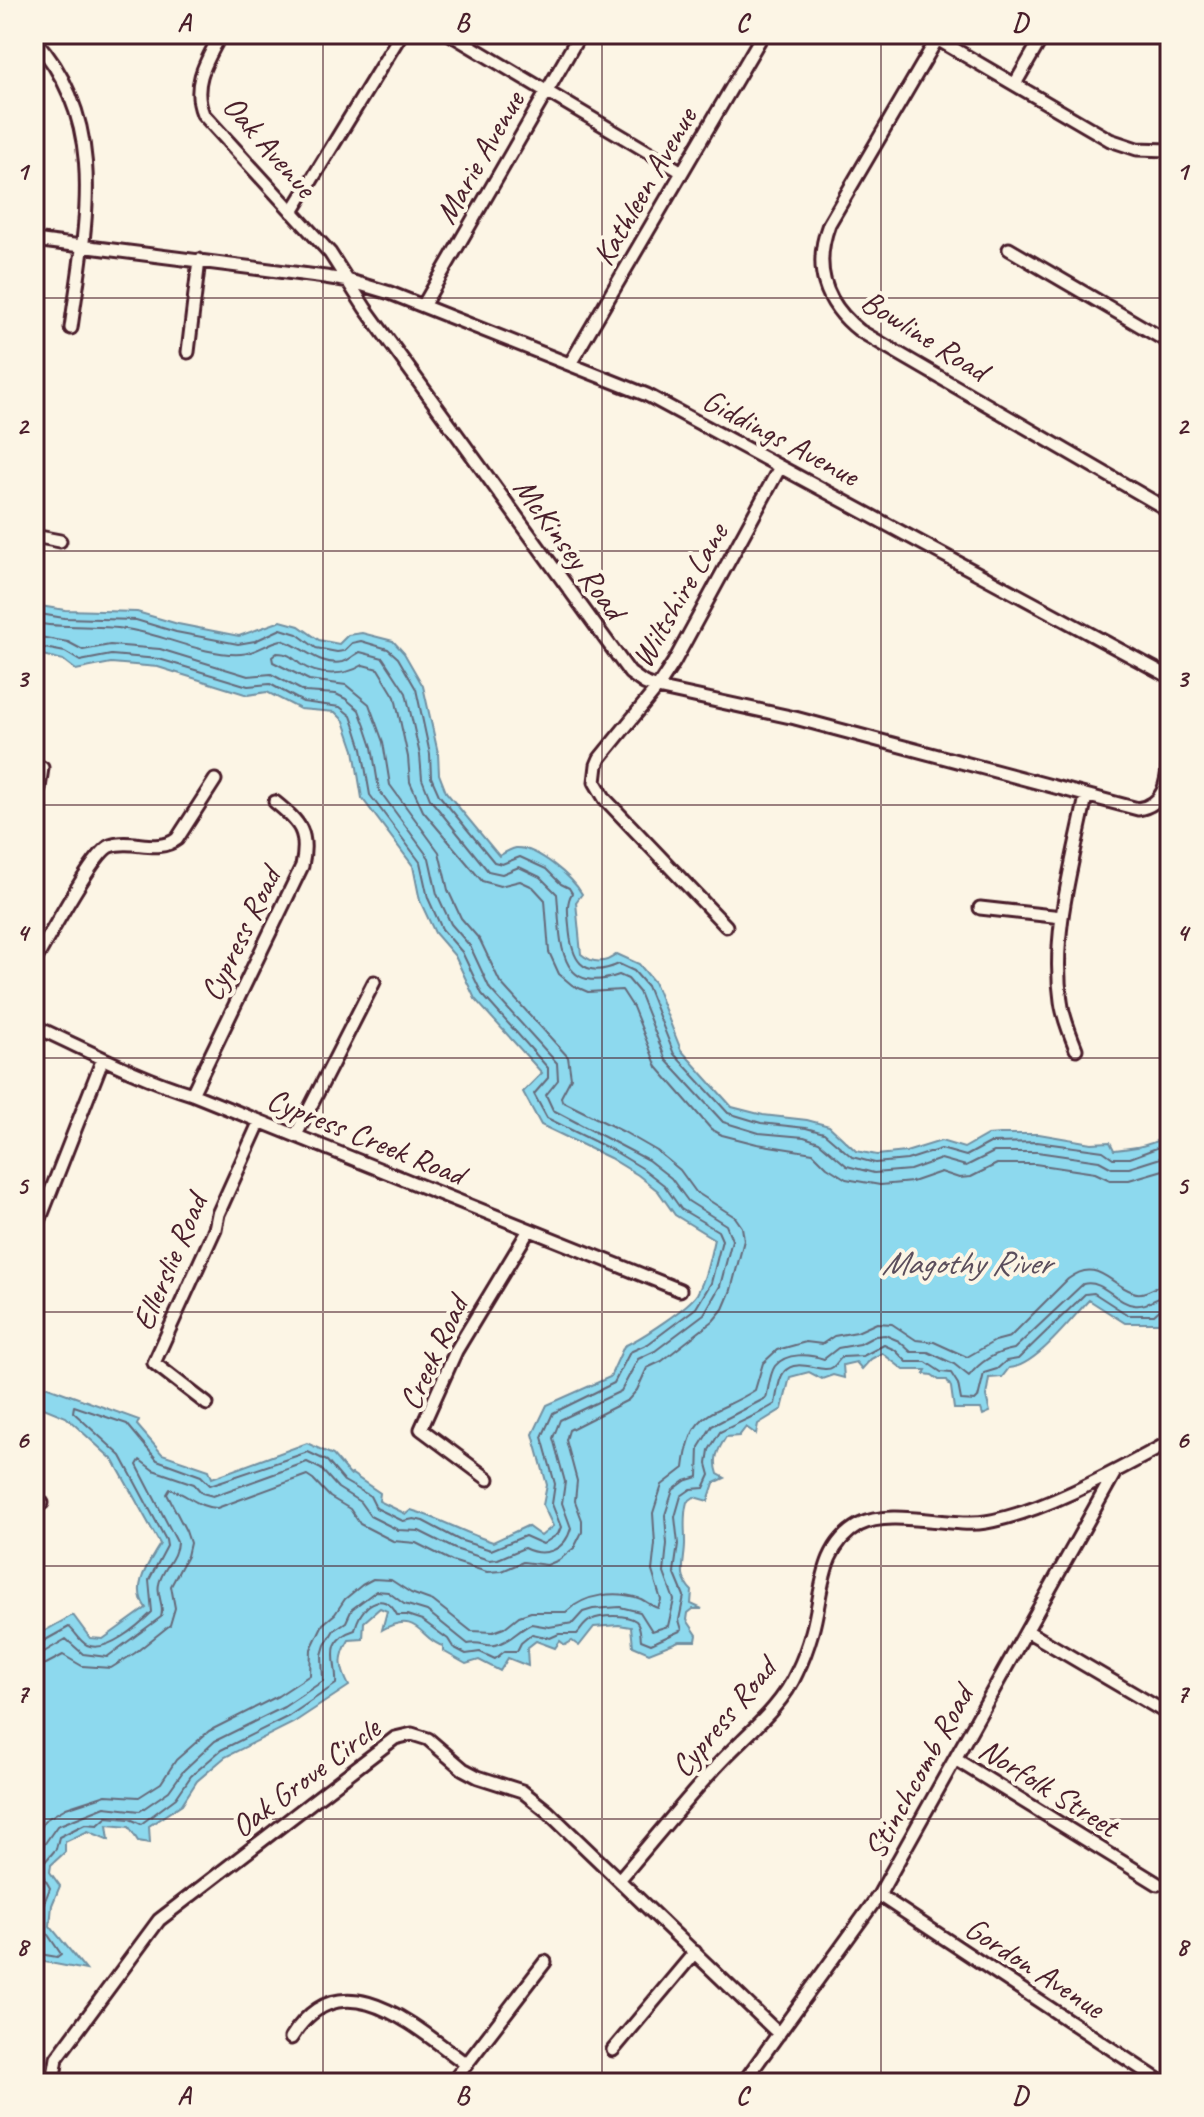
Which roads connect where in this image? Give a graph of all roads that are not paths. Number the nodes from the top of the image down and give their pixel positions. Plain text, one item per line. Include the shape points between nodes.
1 (221, 34) edge
2 (401, 34) edge
3 (450, 34) edge
4 (580, 34) edge
5 (763, 34) edge
6 (938, 36) edge
7 (34, 39) edge
8 (1041, 39) dead end
9 (1015, 84) junction
10 (547, 91) junction
11 (1170, 150) edge
12 (682, 172) junction
13 (292, 212) junction
14 (34, 240) edge
15 (82, 246) junction
16 (1009, 249) dead end
17 (199, 260) junction
18 (350, 281) junction
19 (423, 306) junction
20 (71, 328) dead end
21 (1170, 343) edge
22 (188, 352) dead end
23 (570, 364) junction
24 (780, 467) junction
25 (1170, 490) edge
26 (1166, 509) edge
27 (34, 536) edge
28 (60, 541) dead end
29 (1170, 677) edge
30 (657, 688) junction
31 (1170, 750) edge
32 (38, 766) edge
33 (215, 780) dead end
34 (34, 795) edge
35 (1086, 796) junction
36 (275, 802) dead end
37 (980, 908) dead end
38 (1062, 917) junction
39 (726, 926) dead end
40 (34, 962) edge
41 (374, 982) dead end
42 (34, 1026) edge
43 (1076, 1049) dead end
44 (102, 1061) junction
45 (192, 1094) junction
46 (260, 1121) junction
47 (296, 1135) junction
48 (529, 1230) junction
49 (34, 1234) edge
50 (680, 1290) dead end
51 (207, 1404) dead end
52 (1170, 1442) edge
53 (1115, 1471) junction
54 (488, 1479) dead end
55 (1027, 1631) junction
56 (1170, 1715) edge
57 (955, 1759) junction
58 (619, 1880) junction
59 (1158, 1884) dead end
60 (879, 1895) junction
61 (695, 1952) junction
62 (545, 1962) dead end
63 (779, 2034) junction
64 (291, 2038) dead end
65 (613, 2050) dead end
66 (466, 2064) junction
67 (1167, 2082) edge
68 (58, 2083) edge
69 (452, 2083) edge
70 (743, 2083) edge

1 - 13 street, Oak Avenue via 200,78 198,102
2 - 13 street
3 - 10 street
4 - 10 street, Marie Avenue
5 - 12 street, Kathleen Avenue
6 - 9 street
6 - 26 street, Bowline Road via 829,224 821,260 828,296 860,331
7 - 15 street via 58,70 79,120 88,191
8 - 9 street
9 - 11 street via 1124,146
10 - 12 street
10 - 19 street, Marie Avenue
12 - 23 street, Kathleen Avenue
13 - 18 street, Oak Avenue
14 - 15 street
15 - 17 street
15 - 20 street
16 - 21 street
17 - 18 street
17 - 22 street
18 - 19 street, Giddings Avenue
18 - 30 street, McKinsey Road via 622,664
19 - 23 street, Giddings Avenue
23 - 24 street, Giddings Avenue via 653,398
24 - 29 street, Giddings Avenue
24 - 30 street, Wiltshire Lane
25 - 26 street
27 - 28 street
30 - 35 street, McKinsey Road via 795,718
30 - 39 street, Wiltshire Lane via 600,758 595,782 605,799
31 - 35 street, McKinsey Road via 1163,794 1153,804 1138,809
32 - 34 street
33 - 40 street via 170,844 104,850
35 - 38 street
36 - 45 street, Cypress Road via 295,820 307,843 302,866
37 - 38 street
38 - 43 street via 1061,1002
41 - 47 street
42 - 44 street, Cypress Creek Road
44 - 45 street, Cypress Creek Road
44 - 49 street
45 - 46 street, Cypress Creek Road
46 - 47 street, Cypress Creek Road
46 - 51 street, Ellerslie Road via 154,1363
47 - 48 street, Cypress Creek Road
48 - 50 street, Cypress Creek Road
48 - 54 street, Creek Road via 456,1351 421,1429
52 - 53 street, Cypress Road
53 - 55 street, Stinchcomb Road
53 - 58 street, Cypress Road via 1026,1511 984,1522 888,1519 861,1524 843,1537 827,1561 813,1632 796,1676
55 - 56 street
55 - 57 street, Stinchcomb Road
57 - 59 street, Norfolk Street
57 - 60 street, Stinchcomb Road
58 - 61 street, Oak Grove Circle
58 - 68 street, Oak Grove Circle via 522,1791 463,1769 428,1739 412,1734 395,1738 159,1920 57,2058
60 - 63 street, Stinchcomb Road
60 - 67 street, Gordon Avenue
61 - 63 street, Oak Grove Circle
61 - 65 street
62 - 66 street
63 - 70 street, Stinchcomb Road
64 - 66 street via 317,2007 341,2001 367,2003 391,2010
66 - 69 street

